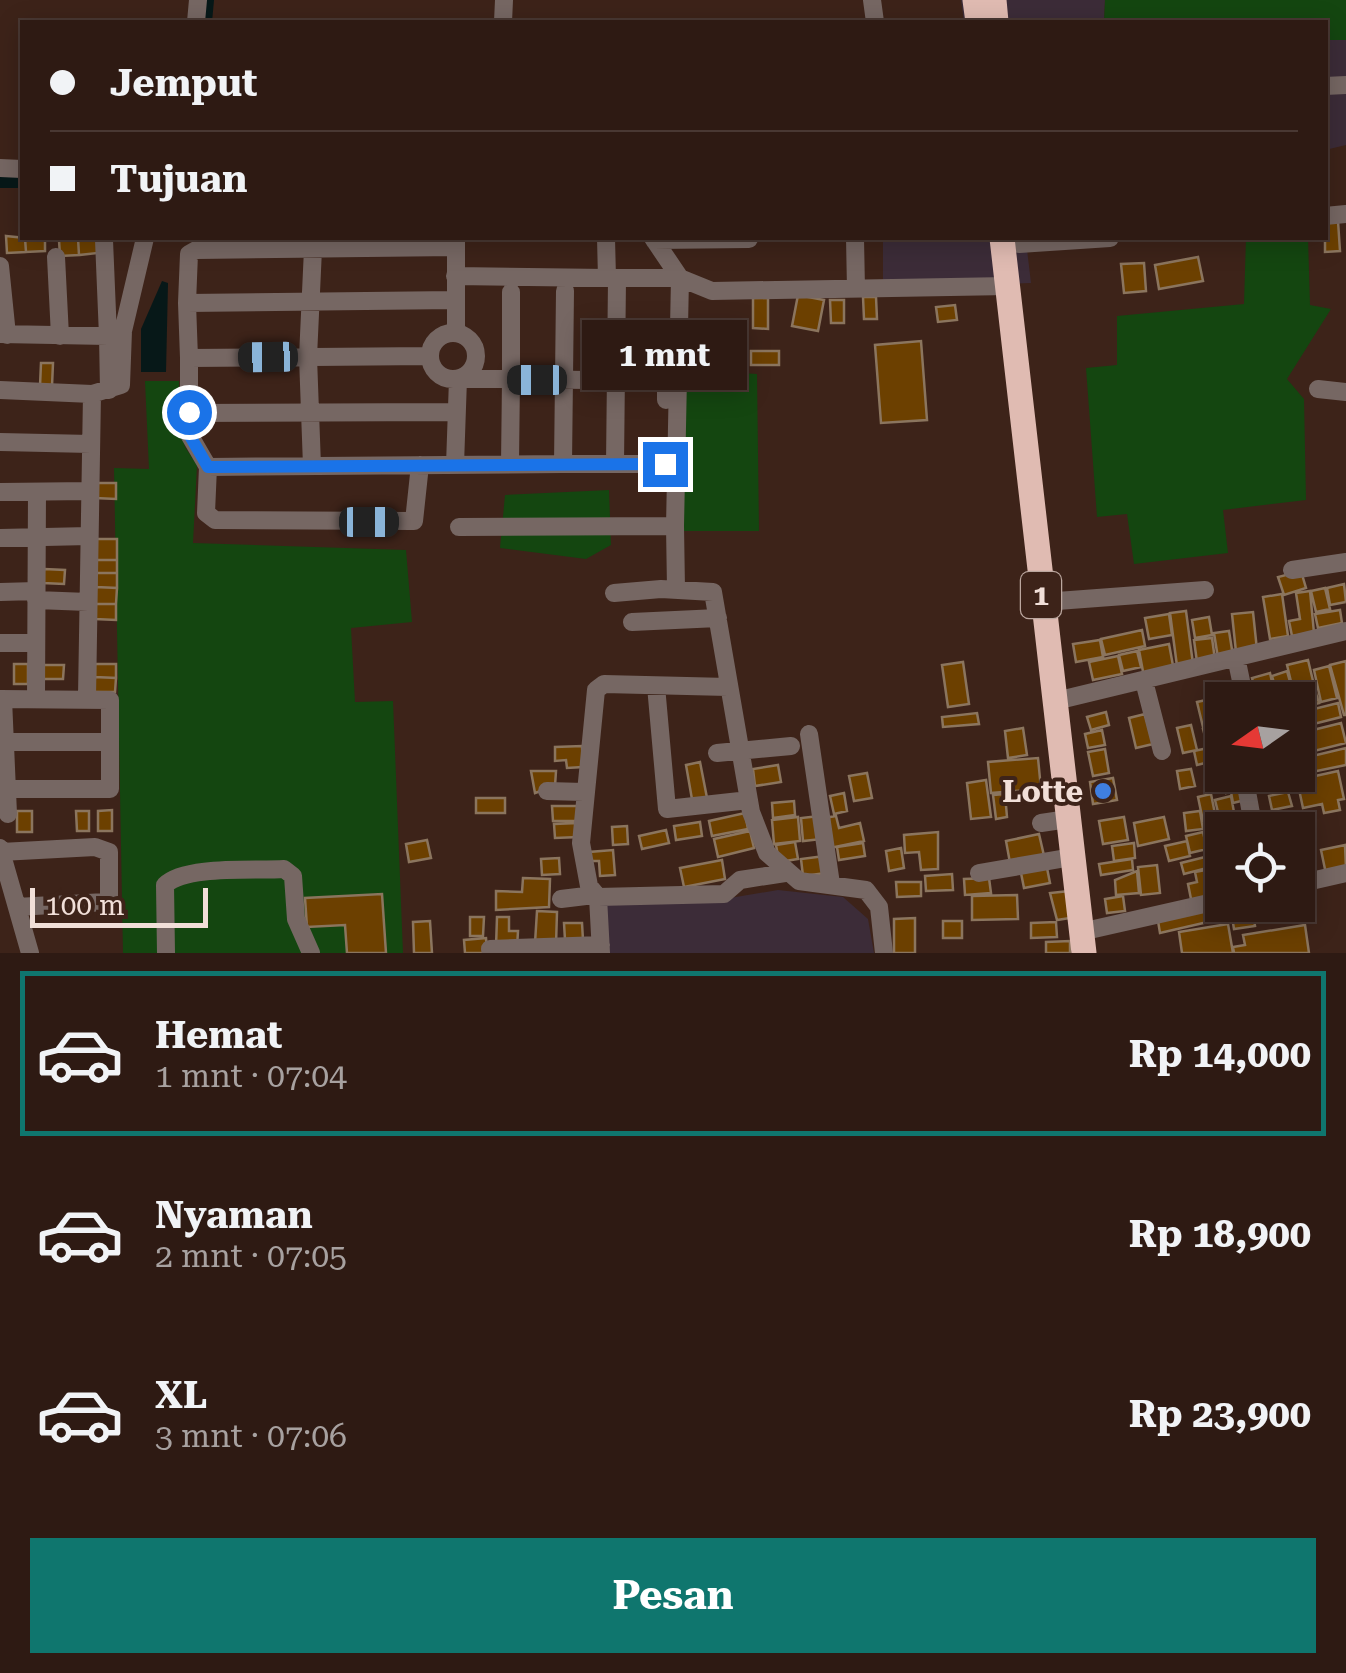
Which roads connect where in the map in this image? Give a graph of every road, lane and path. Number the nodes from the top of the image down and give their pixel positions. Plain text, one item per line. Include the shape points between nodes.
1 (104, 240) edge
2 (144, 240) edge
3 (606, 240) edge
4 (655, 240) edge
5 (855, 240) edge
6 (1013, 240) edge
7 (271, 242) edge
8 (456, 242) edge
9 (313, 248) junction
10 (56, 256) dead end
11 (0, 266) edge
12 (455, 276) junction
13 (612, 278) junction
14 (680, 278) junction
15 (1008, 286) junction
16 (856, 289) junction
17 (564, 291) dead end
18 (511, 292) dead end
19 (455, 300) junction
20 (187, 302) junction
21 (309, 303) junction
22 (456, 333) junction
23 (4, 334) edge
24 (60, 336) junction
25 (115, 336) junction
26 (430, 356) junction
27 (308, 357) junction
28 (189, 358) junction
29 (458, 379) junction
30 (510, 380) junction
31 (564, 380) junction
32 (615, 380) junction
33 (1318, 389) dead end
34 (0, 390) edge
35 (100, 392) junction
36 (1346, 392) edge
37 (311, 410) junction
38 (189, 412) junction
39 (454, 412) junction
40 (0, 442) edge
41 (91, 444) junction
42 (510, 464) junction
43 (563, 464) junction
44 (615, 464) junction
45 (420, 465) junction
46 (455, 465) junction
47 (312, 466) junction
48 (208, 467) junction
49 (0, 492) edge
50 (36, 492) junction
51 (90, 492) junction
52 (675, 526) junction
53 (459, 527) dead end
54 (90, 536) junction
55 (0, 538) edge
56 (36, 538) junction
57 (1346, 562) edge
58 (1292, 570) dead end
59 (676, 589) junction
60 (1205, 590) dead end
61 (0, 592) edge
62 (614, 593) dead end
63 (36, 596) junction
64 (1057, 600) junction
65 (88, 602) junction
66 (718, 618) junction
67 (632, 622) dead end
68 (1346, 632) edge
69 (0, 643) edge
70 (36, 643) junction
71 (1236, 657) junction
72 (1144, 680) junction
73 (1241, 682) edge
74 (656, 686) junction
75 (728, 687) junction
76 (36, 698) junction
77 (87, 698) junction
78 (1068, 698) junction
79 (2, 700) edge
80 (809, 734) dead end
81 (3, 742) junction
82 (110, 742) junction
83 (790, 746) dead end
84 (743, 750) junction
85 (1162, 751) dead end
86 (717, 753) dead end
87 (6, 790) junction
88 (547, 791) dead end
89 (584, 792) junction
90 (749, 800) junction
91 (8, 814) dead end
92 (1068, 818) junction
93 (1041, 823) dead end
94 (0, 850) edge
95 (1072, 856) junction
96 (786, 873) junction
97 (979, 873) dead end
98 (1346, 873) edge
99 (1315, 880) edge
100 (831, 884) junction
101 (596, 896) junction
102 (561, 899) dead end
103 (1205, 906) edge
104 (17, 907) junction
105 (1096, 941) edge
106 (490, 949) dead end
107 (601, 949) edge
108 (30, 953) edge
109 (166, 953) edge
110 (311, 953) edge
111 (884, 953) edge
112 (1084, 953) edge

1 - 25 street
2 - 25 street
3 - 13 street
4 - 14 street
5 - 16 street
6 - 15 highway, 1
6 - 64 highway, 1
7 - 9 street
7 - 20 street via 189,254
8 - 9 street
8 - 12 street
9 - 21 street
10 - 24 street
11 - 23 street
12 - 13 street
12 - 19 street
13 - 14 street
13 - 32 street
14 - 16 street via 712,291
14 - 52 street
15 - 16 street
15 - 92 highway, 1
17 - 31 street
18 - 30 street
19 - 21 street
19 - 22 street
20 - 21 street
20 - 28 street
21 - 27 street
22 - 26 street via 435,341
22 - 29 street via 476,353 473,367
23 - 24 street
24 - 25 street
25 - 35 street via 124,380
26 - 27 street
26 - 29 street via 440,376
27 - 28 street
27 - 37 street
28 - 38 street
29 - 30 street
29 - 39 street
30 - 31 street
30 - 42 street
31 - 32 street
31 - 43 street
32 - 44 street
32 - 44 street via 666,381 665,464
33 - 36 street
34 - 35 street
35 - 41 street
37 - 38 street
37 - 39 street
37 - 47 street
38 - 48 street via 190,436
39 - 46 street
40 - 41 street
41 - 51 street
42 - 43 street
42 - 46 street
43 - 44 street
45 - 46 street
45 - 47 street
45 - 48 street via 416,514 408,522 215,520 206,514
47 - 48 street
49 - 50 street
50 - 51 street
50 - 56 street
51 - 54 street
52 - 53 street
52 - 59 street
54 - 56 street
54 - 65 street
55 - 56 street
56 - 63 street
57 - 58 street
59 - 62 street
59 - 66 street via 713,592
60 - 64 street
61 - 63 street
63 - 65 street
63 - 70 street
64 - 78 highway, 1
65 - 77 street
66 - 67 street
66 - 75 street
68 - 71 street
69 - 70 street
70 - 76 street
71 - 72 street
71 - 73 street
72 - 78 street
72 - 85 street
74 - 75 street
74 - 89 street via 598,686
74 - 90 street via 665,806
75 - 84 street
76 - 77 street
76 - 79 street
77 - 82 street via 109,698
78 - 105 highway, 1
79 - 81 street
80 - 100 street
81 - 82 street
81 - 87 street
82 - 87 street via 110,789
83 - 84 street
84 - 86 street
84 - 90 street
87 - 91 street
88 - 89 street
89 - 101 street via 581,843
90 - 96 street via 767,853
92 - 93 street
92 - 95 highway, 1
94 - 104 street
94 - 104 street via 110,852 108,900
95 - 97 street
95 - 112 highway, 1
96 - 100 street
96 - 101 street via 740,880 724,894
98 - 99 street
100 - 111 street via 874,897
101 - 102 street
101 - 107 street
103 - 105 street
104 - 108 street
106 - 107 street
109 - 110 street via 170,880 284,869 294,876 296,919

